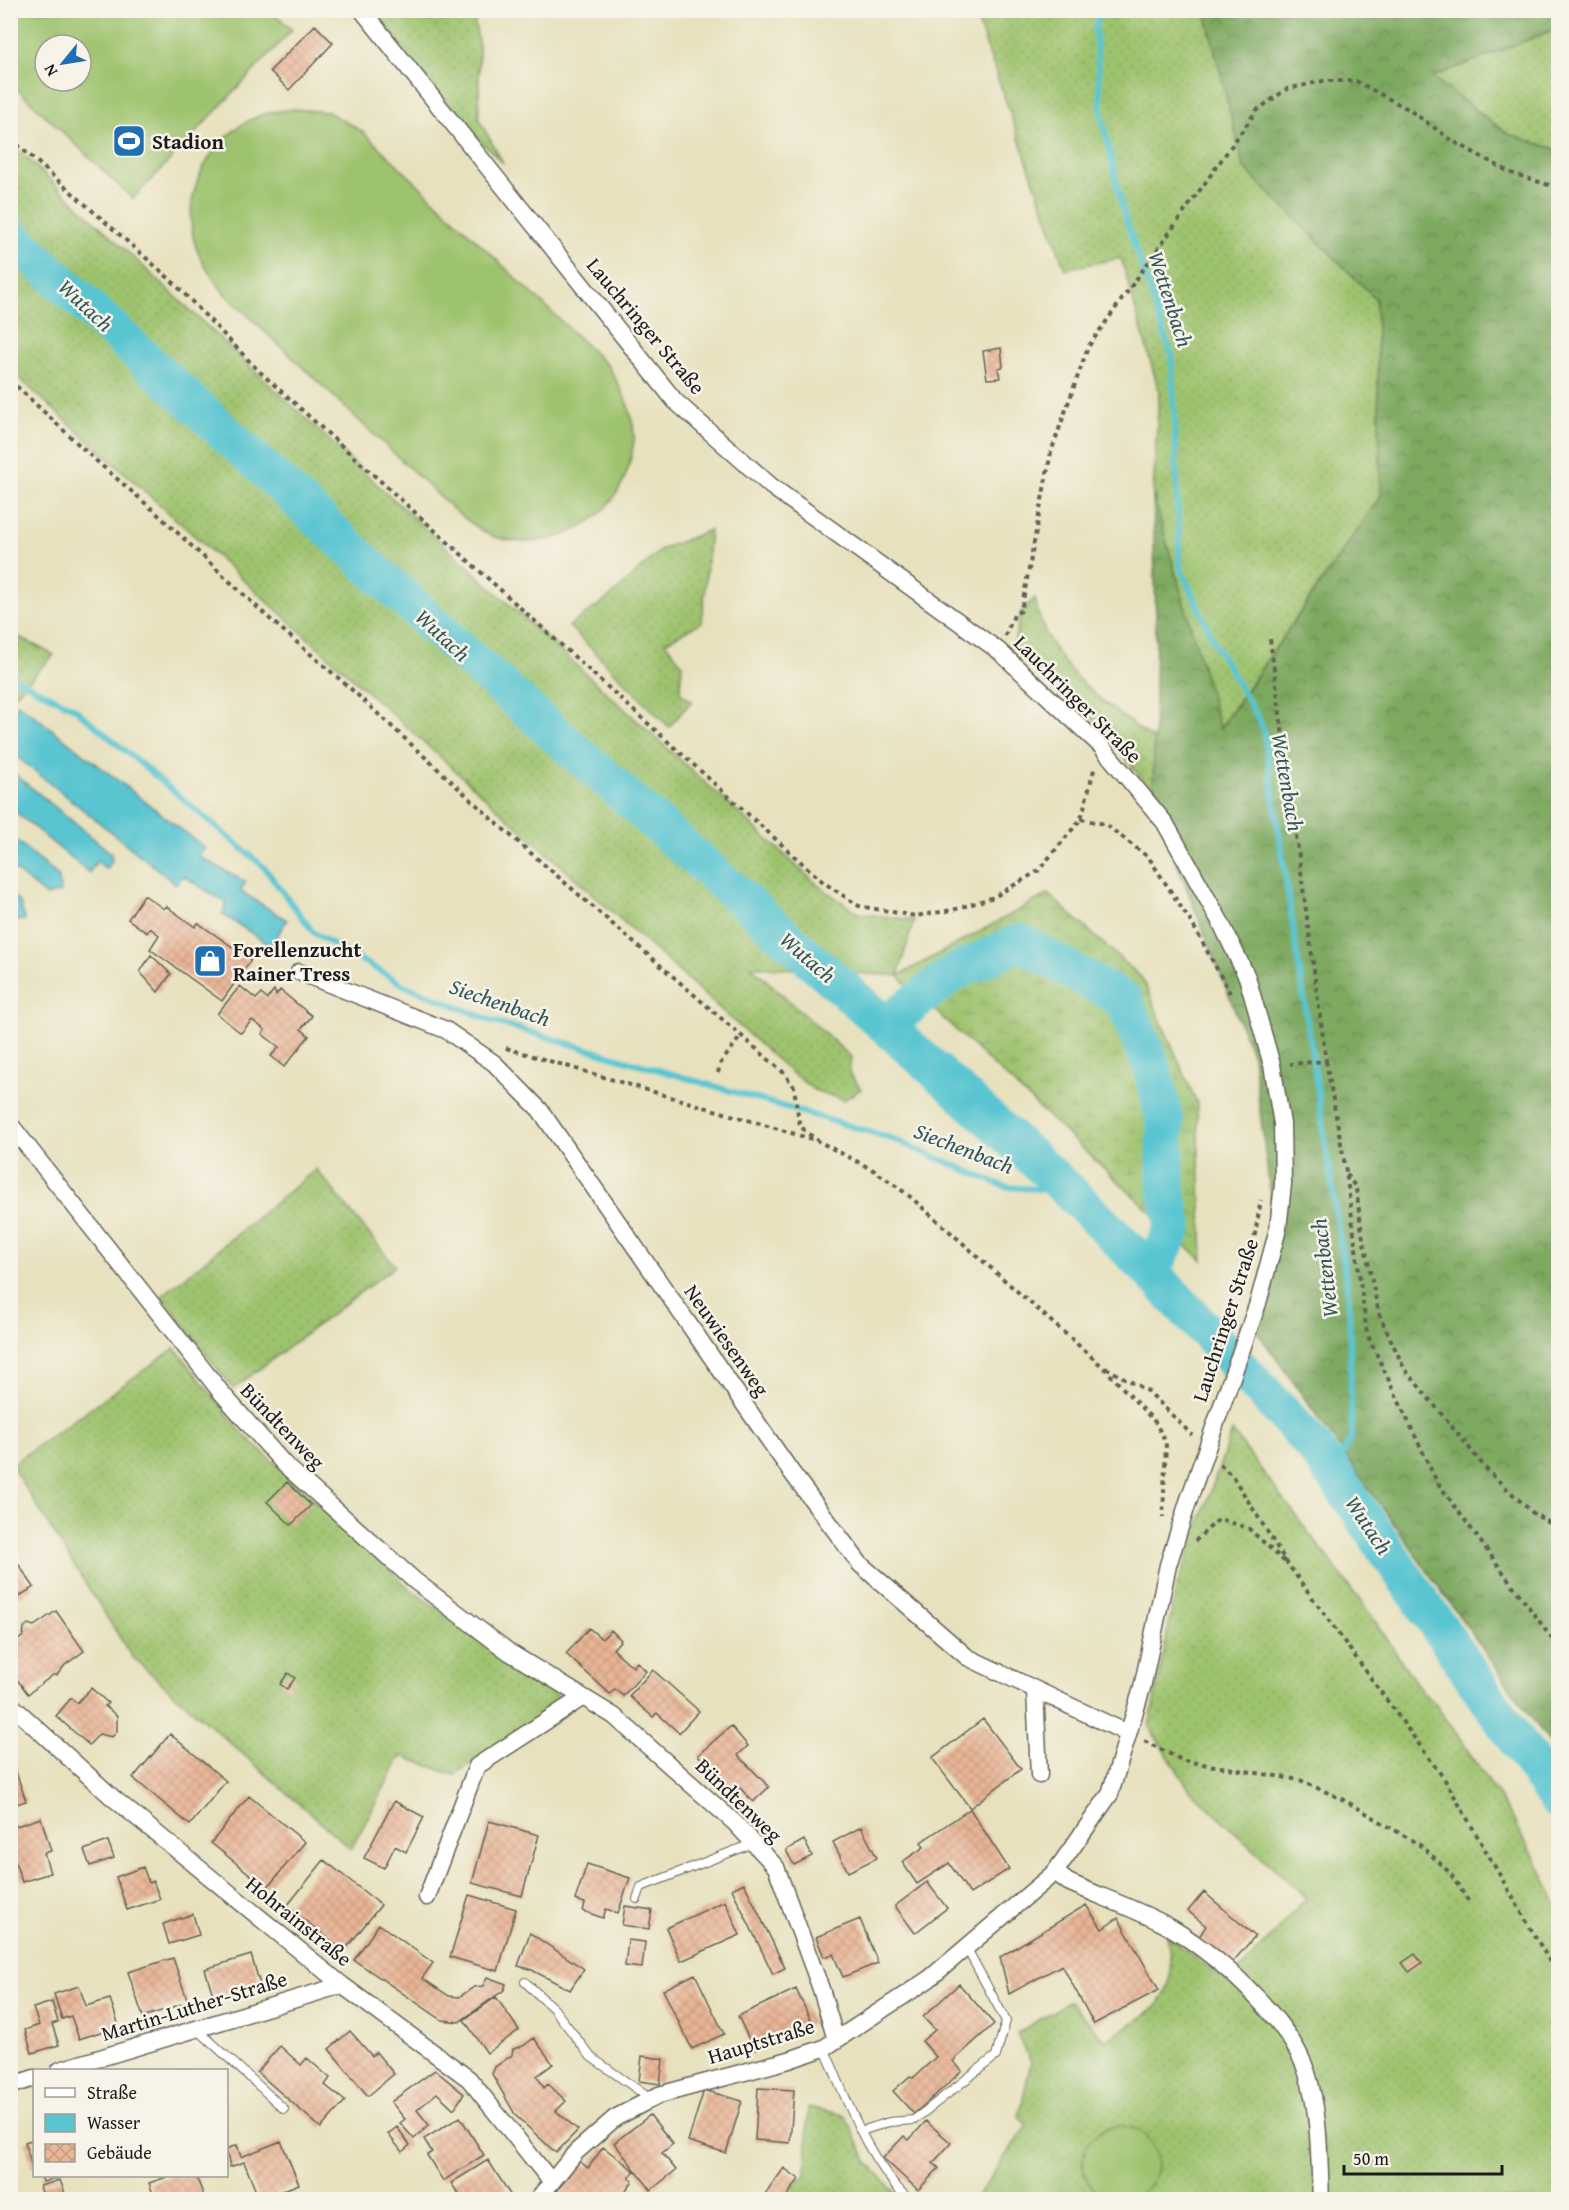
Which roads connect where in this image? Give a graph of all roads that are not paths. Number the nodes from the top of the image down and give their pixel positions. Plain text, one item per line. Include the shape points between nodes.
1 (362, 10) edge
2 (299, 972) dead end
3 (10, 1124) edge
4 (1035, 1690) junction
5 (583, 1697) junction
6 (10, 1704) edge
7 (1127, 1733) junction
8 (1039, 1774) dead end
9 (754, 1843) junction
10 (1055, 1872) junction
11 (428, 1897) dead end
12 (637, 1899) dead end
13 (966, 1947) junction
14 (525, 1982) dead end
15 (342, 1985) junction
16 (197, 2029) junction
17 (830, 2044) junction
18 (63, 2069) edge
19 (33, 2078) edge
20 (10, 2086) edge
21 (651, 2099) junction
22 (284, 2109) dead end
23 (861, 2131) junction
24 (550, 2180) junction
25 (537, 2199) edge
26 (909, 2199) edge
27 (1321, 2199) edge

1 - 7 street, Lauchringer Straße, bridge via 675,401 771,486 999,651 1101,746 1165,823 1247,977 1272,1065 1282,1124 1283,1184 1278,1228 1258,1303 1168,1565 1142,1688
2 - 4 street, Neuwiesenweg via 446,1030 518,1085 540,1110 792,1473 860,1564 967,1657
3 - 5 street, Bündtenweg via 220,1391 284,1464 415,1581 508,1652
4 - 7 street, Neuwiesenweg
4 - 8 street
5 - 9 street, Bündtenweg via 614,1716
5 - 11 street via 477,1766
6 - 15 street, Hohrainstraße via 112,1797
7 - 10 street, Hauptstraße via 1110,1794
9 - 12 lane via 641,1887
9 - 17 street, Bündtenweg via 776,1868 821,1989
10 - 13 street, Hauptstraße
10 - 27 street via 1068,1882 1165,1925 1228,1970 1277,2019 1307,2072 1314,2104
13 - 17 street, Hauptstraße via 929,1979
13 - 23 lane via 1006,2021 996,2056 914,2120 889,2122
14 - 21 lane via 554,2009 591,2057
15 - 16 street, Martin-Luther-Straße
15 - 24 street, Hohrainstraße via 469,2079
16 - 18 street, Martin-Luther-Straße
16 - 22 lane
17 - 21 street, Hauptstraße via 789,2060
17 - 23 lane
19 - 20 street
21 - 24 street, Hauptstraße via 615,2118
23 - 26 lane via 873,2158
24 - 25 street, Hauptstraße

